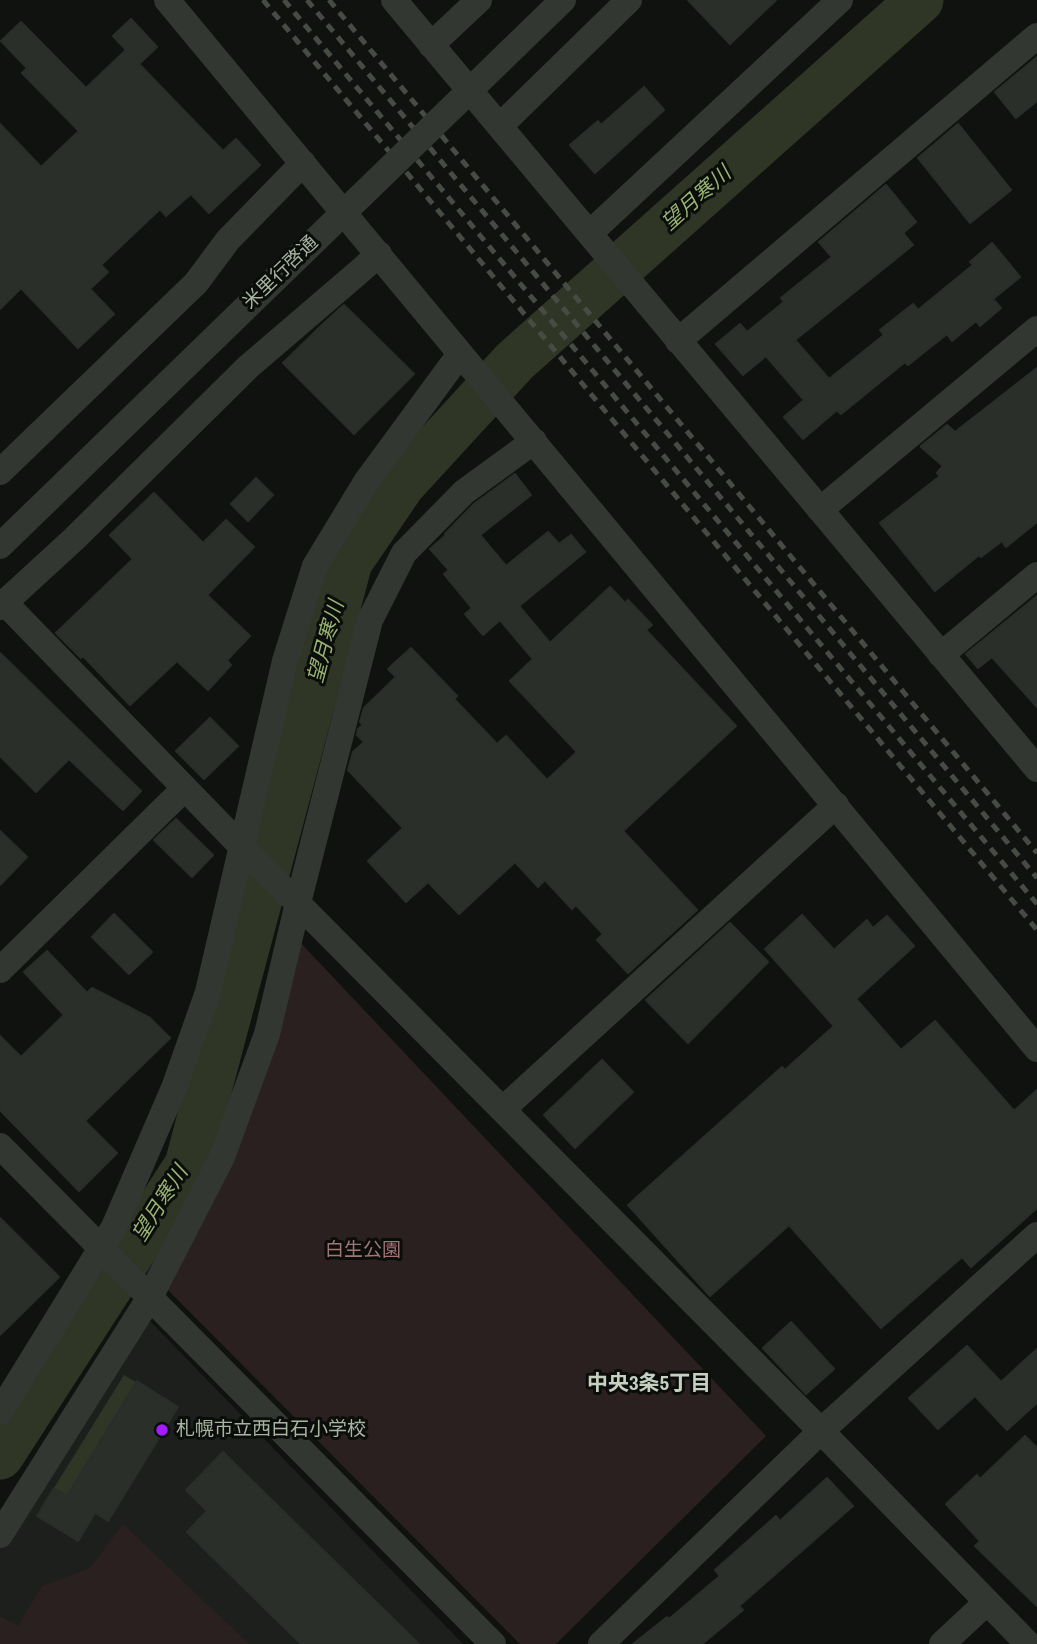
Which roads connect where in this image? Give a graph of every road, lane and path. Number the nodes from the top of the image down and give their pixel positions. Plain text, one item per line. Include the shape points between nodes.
1 (167, 0) edge
2 (394, 0) edge
3 (479, 0) edge
4 (562, 0) edge
5 (629, 0) edge
6 (840, 0) edge
7 (1037, 36) edge
8 (431, 45) junction
9 (499, 126) junction
10 (303, 163) junction
11 (590, 233) junction
12 (379, 254) junction
13 (1037, 329) edge
14 (678, 341) junction
15 (460, 354) junction
16 (528, 435) junction
17 (0, 472) edge
18 (820, 510) junction
19 (0, 546) edge
20 (1037, 575) edge
21 (2, 605) edge
22 (941, 655) junction
23 (1037, 769) edge
24 (185, 788) junction
25 (836, 805) junction
26 (249, 854) junction
27 (293, 898) junction
28 (0, 970) edge
29 (1037, 1049) edge
30 (503, 1109) junction
31 (0, 1146) edge
32 (1037, 1235) edge
33 (107, 1252) junction
34 (145, 1292) junction
35 (0, 1412) edge
36 (821, 1431) junction
37 (0, 1535) edge
38 (987, 1602) junction
39 (493, 1644) edge
40 (601, 1644) edge
41 (942, 1644) edge
42 (1028, 1644) edge

1 - 10 street
2 - 8 street
3 - 8 street
4 - 19 street, 米里行啓通, bridge
5 - 9 street
6 - 11 street
7 - 14 street
8 - 9 street
9 - 11 street
10 - 12 street
10 - 17 street via 228,240 196,283
11 - 14 street
12 - 15 street
12 - 21 street via 248,367
13 - 18 street
14 - 18 street
15 - 16 street
15 - 26 street via 366,482 315,566 285,661
16 - 25 street
16 - 27 street via 404,553 370,620
18 - 22 street
20 - 22 street
21 - 24 street
22 - 23 street
24 - 26 street
24 - 28 street
25 - 29 street
25 - 30 street
26 - 27 street
26 - 33 street via 204,1004
27 - 30 street
27 - 34 street via 267,1034 222,1157
30 - 36 street
31 - 33 street
32 - 36 street
33 - 34 street
33 - 35 street
34 - 37 street
34 - 39 street
36 - 38 street
36 - 40 street
38 - 41 street
38 - 42 street

